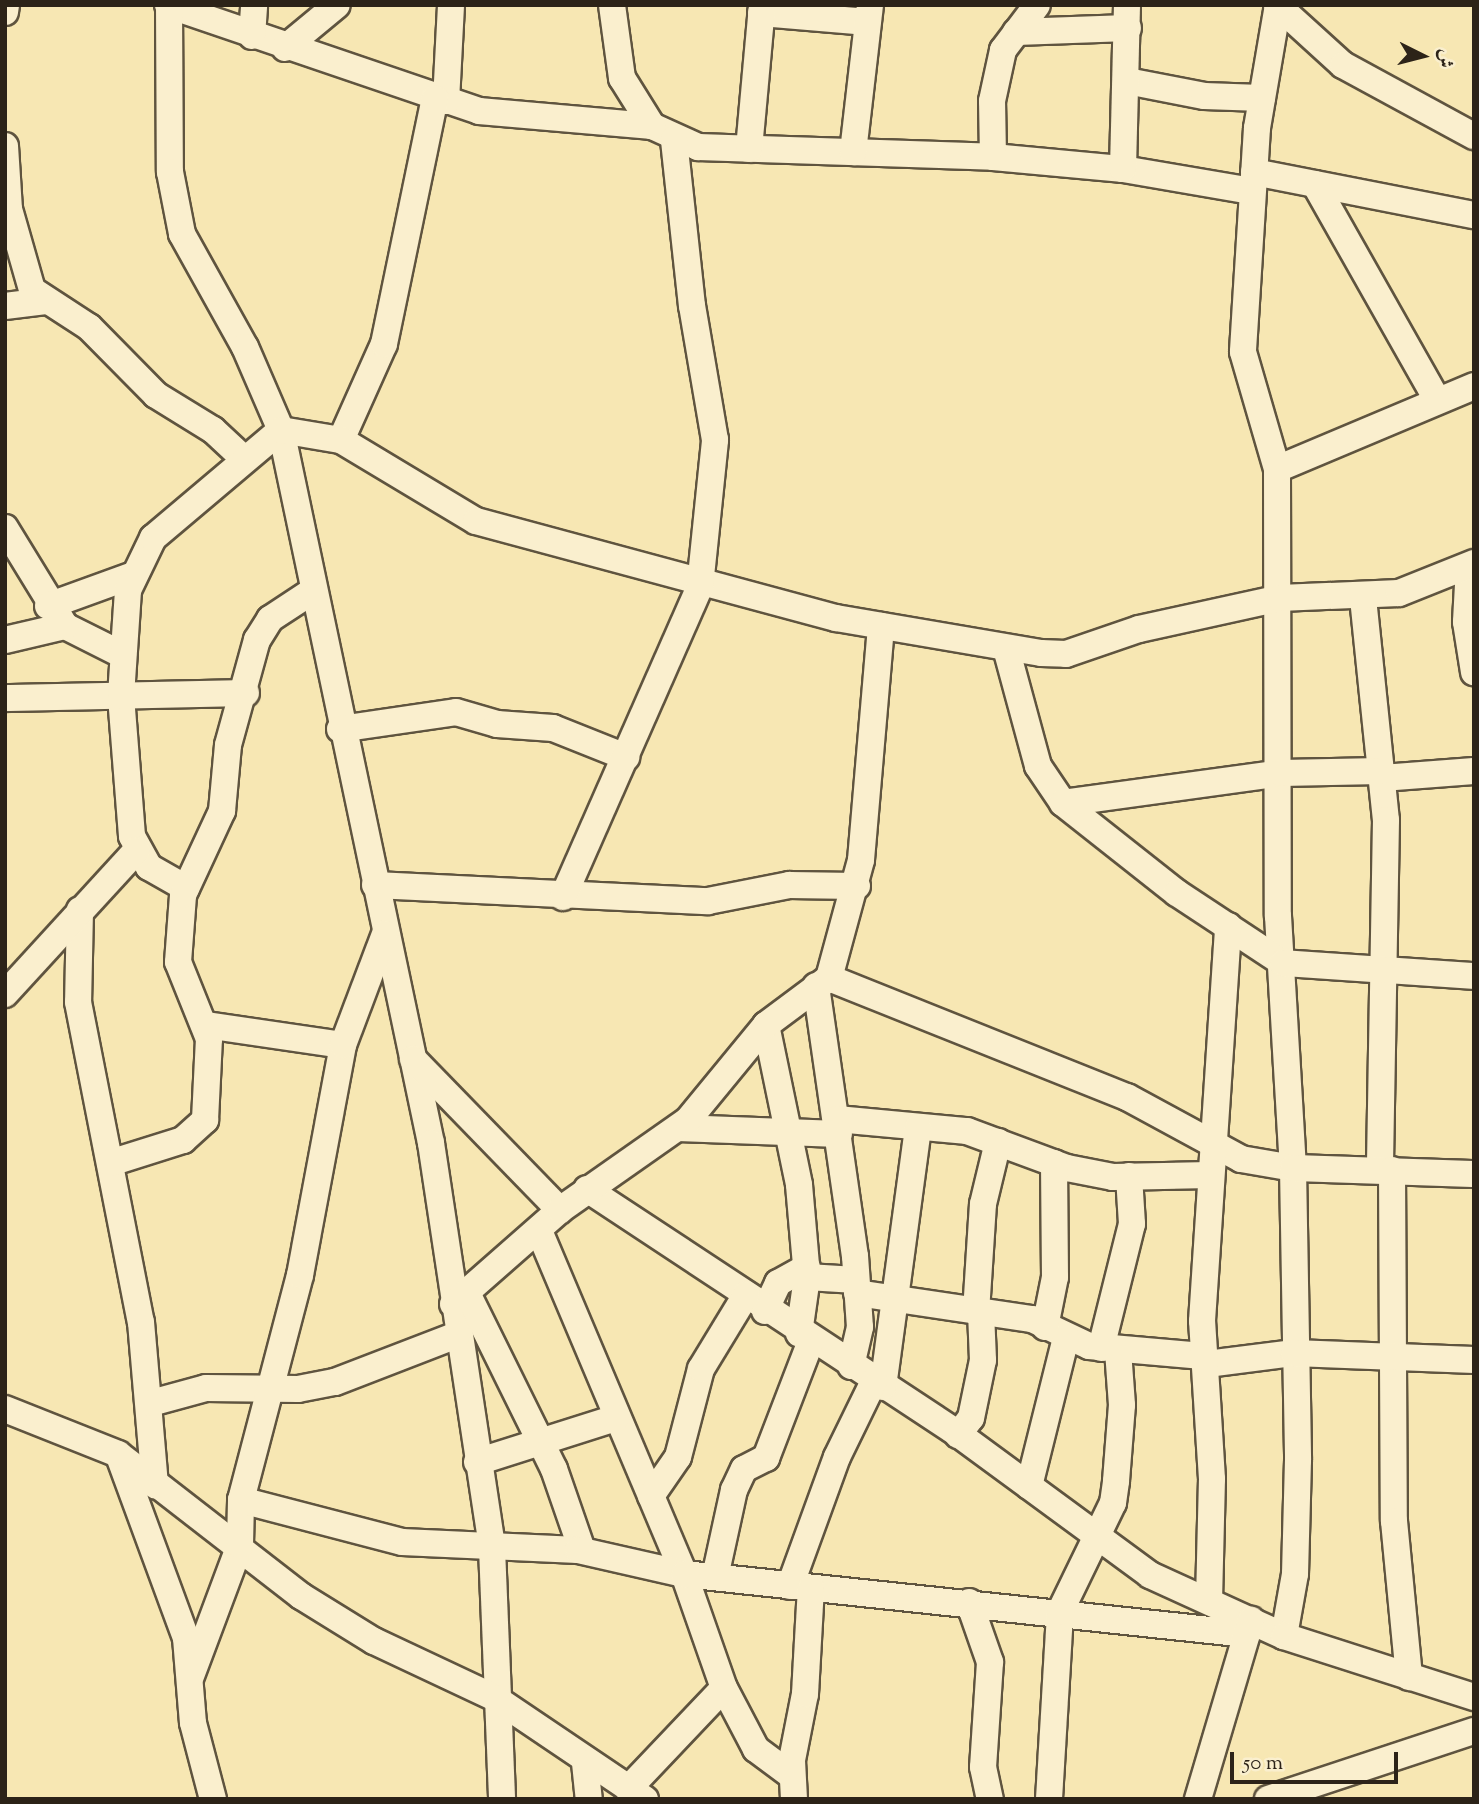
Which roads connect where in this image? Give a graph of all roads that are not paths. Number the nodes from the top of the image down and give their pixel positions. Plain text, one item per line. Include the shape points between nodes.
1 (6, 5) edge
2 (168, 5) edge
3 (254, 5) edge
4 (337, 5) edge
5 (451, 5) edge
6 (612, 5) edge
7 (1037, 5) edge
8 (1277, 5) edge
9 (762, 9) edge
10 (5, 12) edge
11 (869, 14) edge
12 (1127, 17) edge
13 (1016, 32) junction
14 (252, 36) junction
15 (285, 48) junction
16 (1127, 82) junction
17 (1262, 97) junction
18 (440, 100) junction
19 (663, 132) junction
20 (1474, 136) edge
21 (5, 146) edge
22 (749, 149) junction
23 (853, 152) junction
24 (993, 157) junction
25 (1123, 169) junction
26 (1253, 182) junction
27 (1315, 184) junction
28 (7, 210) edge
29 (1474, 215) edge
30 (46, 301) junction
31 (5, 306) edge
32 (1474, 386) edge
33 (1436, 398) junction
34 (281, 430) junction
35 (341, 440) junction
36 (242, 457) junction
37 (1277, 469) junction
38 (5, 528) edge
39 (1471, 564) edge
40 (131, 576) junction
41 (700, 586) junction
42 (311, 592) junction
43 (1280, 598) junction
44 (1363, 598) junction
45 (48, 606) junction
46 (65, 626) junction
47 (881, 626) junction
48 (5, 640) edge
49 (1006, 648) junction
50 (123, 655) junction
51 (1474, 672) edge
52 (246, 693) junction
53 (121, 695) junction
54 (5, 698) edge
55 (340, 729) junction
56 (626, 757) junction
57 (1474, 771) edge
58 (1281, 773) junction
59 (1382, 774) junction
60 (1063, 803) junction
61 (137, 850) junction
62 (375, 885) junction
63 (857, 886) junction
64 (186, 887) junction
65 (563, 897) junction
66 (80, 910) junction
67 (1228, 926) junction
68 (385, 934) junction
69 (1283, 963) junction
70 (1387, 970) junction
71 (1474, 976) edge
72 (823, 982) junction
73 (6, 991) edge
74 (206, 1025) junction
75 (766, 1025) junction
76 (343, 1045) junction
77 (413, 1059) junction
78 (838, 1127) junction
79 (918, 1127) junction
80 (678, 1128) junction
81 (789, 1129) junction
82 (1211, 1141) junction
83 (998, 1142) junction
84 (110, 1163) junction
85 (1054, 1163) junction
86 (1293, 1168) junction
87 (1386, 1170) junction
88 (1474, 1174) edge
89 (1210, 1175) junction
90 (1129, 1176) junction
91 (587, 1189) junction
92 (560, 1210) junction
93 (540, 1233) junction
94 (807, 1272) junction
95 (857, 1286) junction
96 (460, 1298) junction
97 (897, 1302) junction
98 (756, 1303) junction
99 (979, 1312) junction
100 (1055, 1332) junction
101 (457, 1335) junction
102 (805, 1337) junction
103 (1109, 1349) junction
104 (1392, 1352) junction
105 (1294, 1353) junction
106 (1205, 1360) junction
107 (1474, 1360) edge
108 (851, 1366) junction
109 (878, 1384) junction
110 (267, 1390) junction
111 (150, 1403) junction
112 (5, 1409) edge
113 (616, 1418) junction
114 (958, 1435) junction
115 (540, 1442) junction
116 (118, 1454) junction
117 (477, 1462) junction
118 (155, 1485) junction
119 (1030, 1486) junction
120 (651, 1496) junction
121 (241, 1500) junction
122 (1096, 1535) junction
123 (240, 1545) junction
124 (492, 1548) junction
125 (582, 1550) junction
126 (684, 1574) junction
127 (715, 1577) junction
128 (801, 1587) junction
129 (1209, 1601) junction
130 (969, 1602) junction
131 (1060, 1612) junction
132 (1249, 1627) junction
133 (1284, 1636) junction
134 (191, 1676) junction
135 (1409, 1677) junction
136 (724, 1688) junction
137 (1474, 1697) edge
138 (495, 1698) junction
139 (1474, 1731) edge
140 (585, 1763) junction
141 (792, 1787) edge
142 (636, 1794) edge
143 (214, 1799) edge
144 (502, 1799) edge
145 (589, 1799) edge
146 (990, 1799) edge
147 (1049, 1799) edge
148 (1198, 1799) edge
149 (1268, 1799) edge

1 - 10 street
2 - 14 street
2 - 34 street via 170,172 182,234 245,346
3 - 14 street
4 - 15 street
5 - 18 street
6 - 19 street via 622,78
7 - 13 street
8 - 17 street
8 - 20 street via 1343,65
9 - 11 street
9 - 22 street
11 - 23 street
12 - 13 street
12 - 16 street
13 - 24 street via 1003,50 992,101
14 - 15 street
15 - 18 street
16 - 17 street via 1204,96
16 - 25 street
17 - 26 street
18 - 19 street via 479,111
18 - 35 street via 384,344
19 - 22 street via 698,147
19 - 41 street via 716,440
21 - 28 street
22 - 23 street
23 - 24 street
24 - 25 street
25 - 26 street
26 - 27 street
26 - 37 street via 1243,352
27 - 29 street
27 - 33 street
28 - 30 street via 23,275
30 - 31 street
30 - 36 street via 89,327 156,395
32 - 33 street
33 - 37 street
34 - 35 street
34 - 36 street
34 - 42 street
35 - 41 street via 476,521
36 - 40 street via 209,497 153,538
37 - 43 street
38 - 45 street via 28,556
39 - 44 street via 1435,582
39 - 51 street via 1466,622
40 - 45 street
40 - 50 street
41 - 47 street
41 - 56 street
42 - 52 street via 270,619 257,640
42 - 55 street
43 - 44 street
43 - 49 street via 1139,629 1066,654
43 - 58 street
44 - 59 street
45 - 46 street
46 - 48 street
46 - 50 street
47 - 49 street
47 - 63 street
49 - 60 street via 1038,766
50 - 53 street
52 - 53 street
52 - 64 street via 228,746 222,811
53 - 54 street
53 - 61 street
55 - 56 street via 456,712 497,724 553,728
55 - 62 street
56 - 65 street
57 - 59 street
58 - 59 street
58 - 60 street
58 - 69 street
59 - 70 street
60 - 67 street
61 - 64 street via 149,867
61 - 66 street
62 - 65 street
62 - 68 street
63 - 65 street via 789,885 708,901
63 - 72 street
64 - 74 street via 176,950
66 - 73 street
66 - 84 street via 78,1002
67 - 69 street
67 - 82 street
68 - 76 street
68 - 77 street
69 - 70 street
69 - 86 street
70 - 71 street
70 - 87 street
72 - 75 street
72 - 78 street
72 - 82 street via 965,1028
74 - 76 street
74 - 84 street via 212,1080 200,1128
75 - 80 street
75 - 81 street
76 - 110 street via 300,1275
77 - 92 street
77 - 96 street
78 - 79 street
78 - 81 street
78 - 95 street
79 - 83 street via 967,1131
79 - 97 street
80 - 81 street
80 - 91 street
81 - 94 street
82 - 86 street via 1241,1158
82 - 89 street
83 - 85 street
83 - 99 street via 983,1204
84 - 111 street
85 - 90 street
85 - 100 street
86 - 87 street
86 - 105 street
87 - 88 street
87 - 104 street
89 - 90 street
89 - 106 street
90 - 103 street via 1132,1224
91 - 92 street
91 - 98 street
92 - 93 street
93 - 96 street
93 - 113 street
94 - 95 street
94 - 98 street via 778,1283
94 - 102 street
95 - 97 street
95 - 108 street via 860,1327
96 - 101 street
96 - 115 street
97 - 99 street
97 - 109 street
98 - 102 street
98 - 120 street via 701,1369 678,1457
99 - 100 street
99 - 114 street via 983,1360 971,1418
100 - 103 street
100 - 119 street
101 - 110 street via 335,1382
101 - 117 street
102 - 108 street
102 - 127 street via 766,1458 744,1469 734,1490
103 - 106 street
103 - 122 street via 1122,1405 1116,1481
104 - 105 street
104 - 107 street
104 - 135 street via 1394,1521
105 - 106 street
105 - 133 street via 1295,1562
106 - 129 street
108 - 109 street
109 - 114 street
109 - 128 street via 837,1457
110 - 111 street via 206,1388
110 - 121 street
111 - 118 street
112 - 116 street
113 - 115 street
113 - 120 street
114 - 119 street
115 - 117 street
115 - 125 street
116 - 118 street
116 - 134 street via 186,1638
117 - 124 street
118 - 123 street
119 - 122 street
120 - 126 street
121 - 123 street
121 - 124 street via 402,1542
122 - 129 street via 1150,1575
122 - 131 street
123 - 134 street
123 - 138 street via 301,1596 374,1641
124 - 125 street
124 - 138 street
125 - 126 street
126 - 127 street
126 - 136 street
127 - 128 street
128 - 130 street
128 - 141 street via 805,1694
129 - 132 street
130 - 131 street
130 - 146 street via 991,1669 983,1767
131 - 132 street
131 - 147 street
132 - 133 street
132 - 148 street
133 - 135 street
134 - 143 street via 193,1723
135 - 137 street
136 - 141 street via 756,1749
136 - 142 street
138 - 140 street
138 - 144 street
139 - 149 street
140 - 142 street
140 - 145 street

